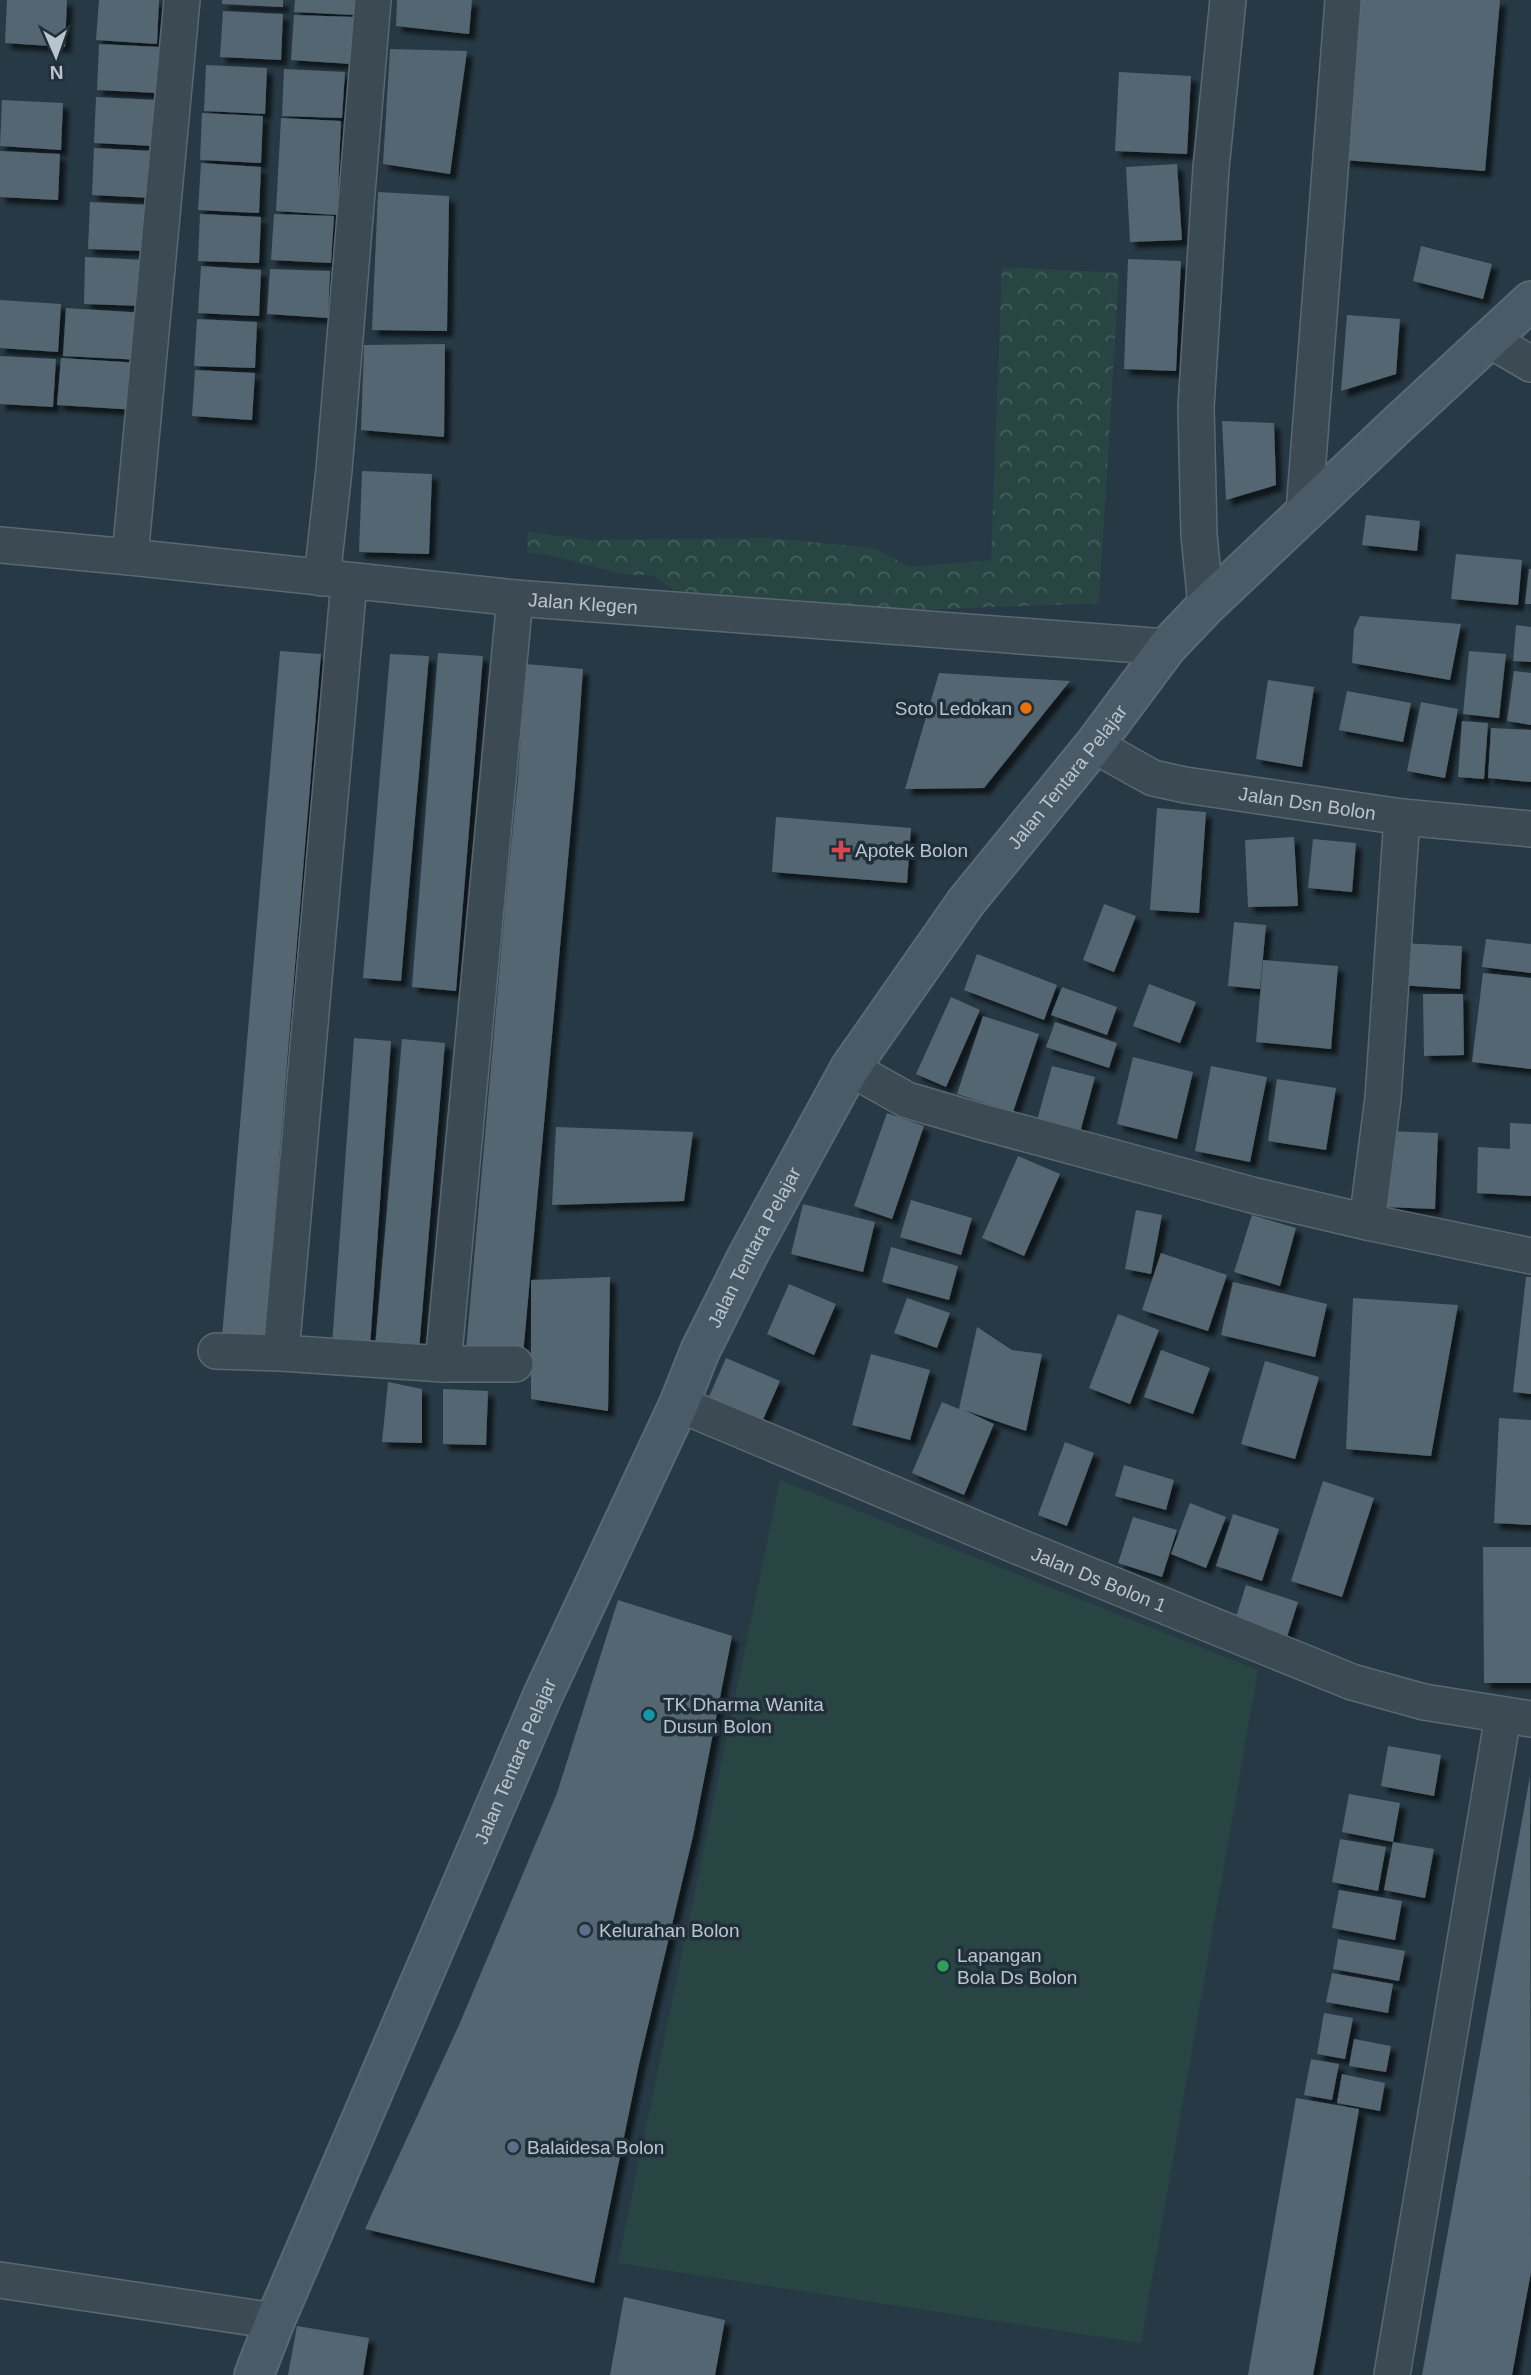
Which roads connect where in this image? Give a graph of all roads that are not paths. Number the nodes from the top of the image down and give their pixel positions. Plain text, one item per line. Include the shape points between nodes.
1 (182, 0) edge
2 (373, 0) edge
3 (1228, 0) edge
4 (1343, 0) edge
5 (1531, 301) edge
6 (1490, 341) junction
7 (1531, 364) edge
8 (1304, 513) junction
9 (0, 545) edge
10 (130, 556) junction
11 (336, 580) junction
12 (515, 598) junction
13 (1206, 606) junction
14 (1167, 647) junction
15 (1094, 745) junction
16 (1402, 817) junction
17 (1531, 829) edge
18 (850, 1068) junction
19 (1367, 1223) junction
20 (1531, 1256) edge
21 (216, 1351) dead end
22 (282, 1353) junction
23 (443, 1364) junction
24 (514, 1364) dead end
25 (679, 1404) junction
26 (1517, 1718) edge
27 (0, 2280) edge
28 (275, 2321) junction
29 (254, 2375) edge
30 (1392, 2375) edge

1 - 10 street
2 - 11 street via 334,470
3 - 13 street via 1211,168 1196,407
4 - 8 street
5 - 6 main road, Jalan Tentara Pelajar
6 - 7 street
6 - 8 main road, Jalan Tentara Pelajar
8 - 13 main road, Jalan Tentara Pelajar
9 - 10 street, Jalan Klegen
10 - 11 street, Jalan Klegen
11 - 12 street, Jalan Klegen
11 - 22 street
12 - 14 street, Jalan Klegen
12 - 23 street
13 - 14 main road, Jalan Tentara Pelajar
14 - 15 main road, Jalan Tentara Pelajar
15 - 16 street, Jalan Dsn Bolon via 1153,778
15 - 18 main road, Jalan Tentara Pelajar via 967,902
16 - 17 street, Jalan Dsn Bolon
16 - 19 street via 1383,1098
18 - 19 street via 907,1100 957,1115
18 - 25 main road, Jalan Tentara Pelajar via 747,1255
19 - 20 street
21 - 22 street
22 - 23 street
23 - 24 street
25 - 26 street, Jalan Ds Bolon 1 via 1352,1682 1424,1702
25 - 28 main road, Jalan Tentara Pelajar via 543,1695
26 - 30 street
27 - 28 street
28 - 29 main road, Jalan Tentara Pelajar

